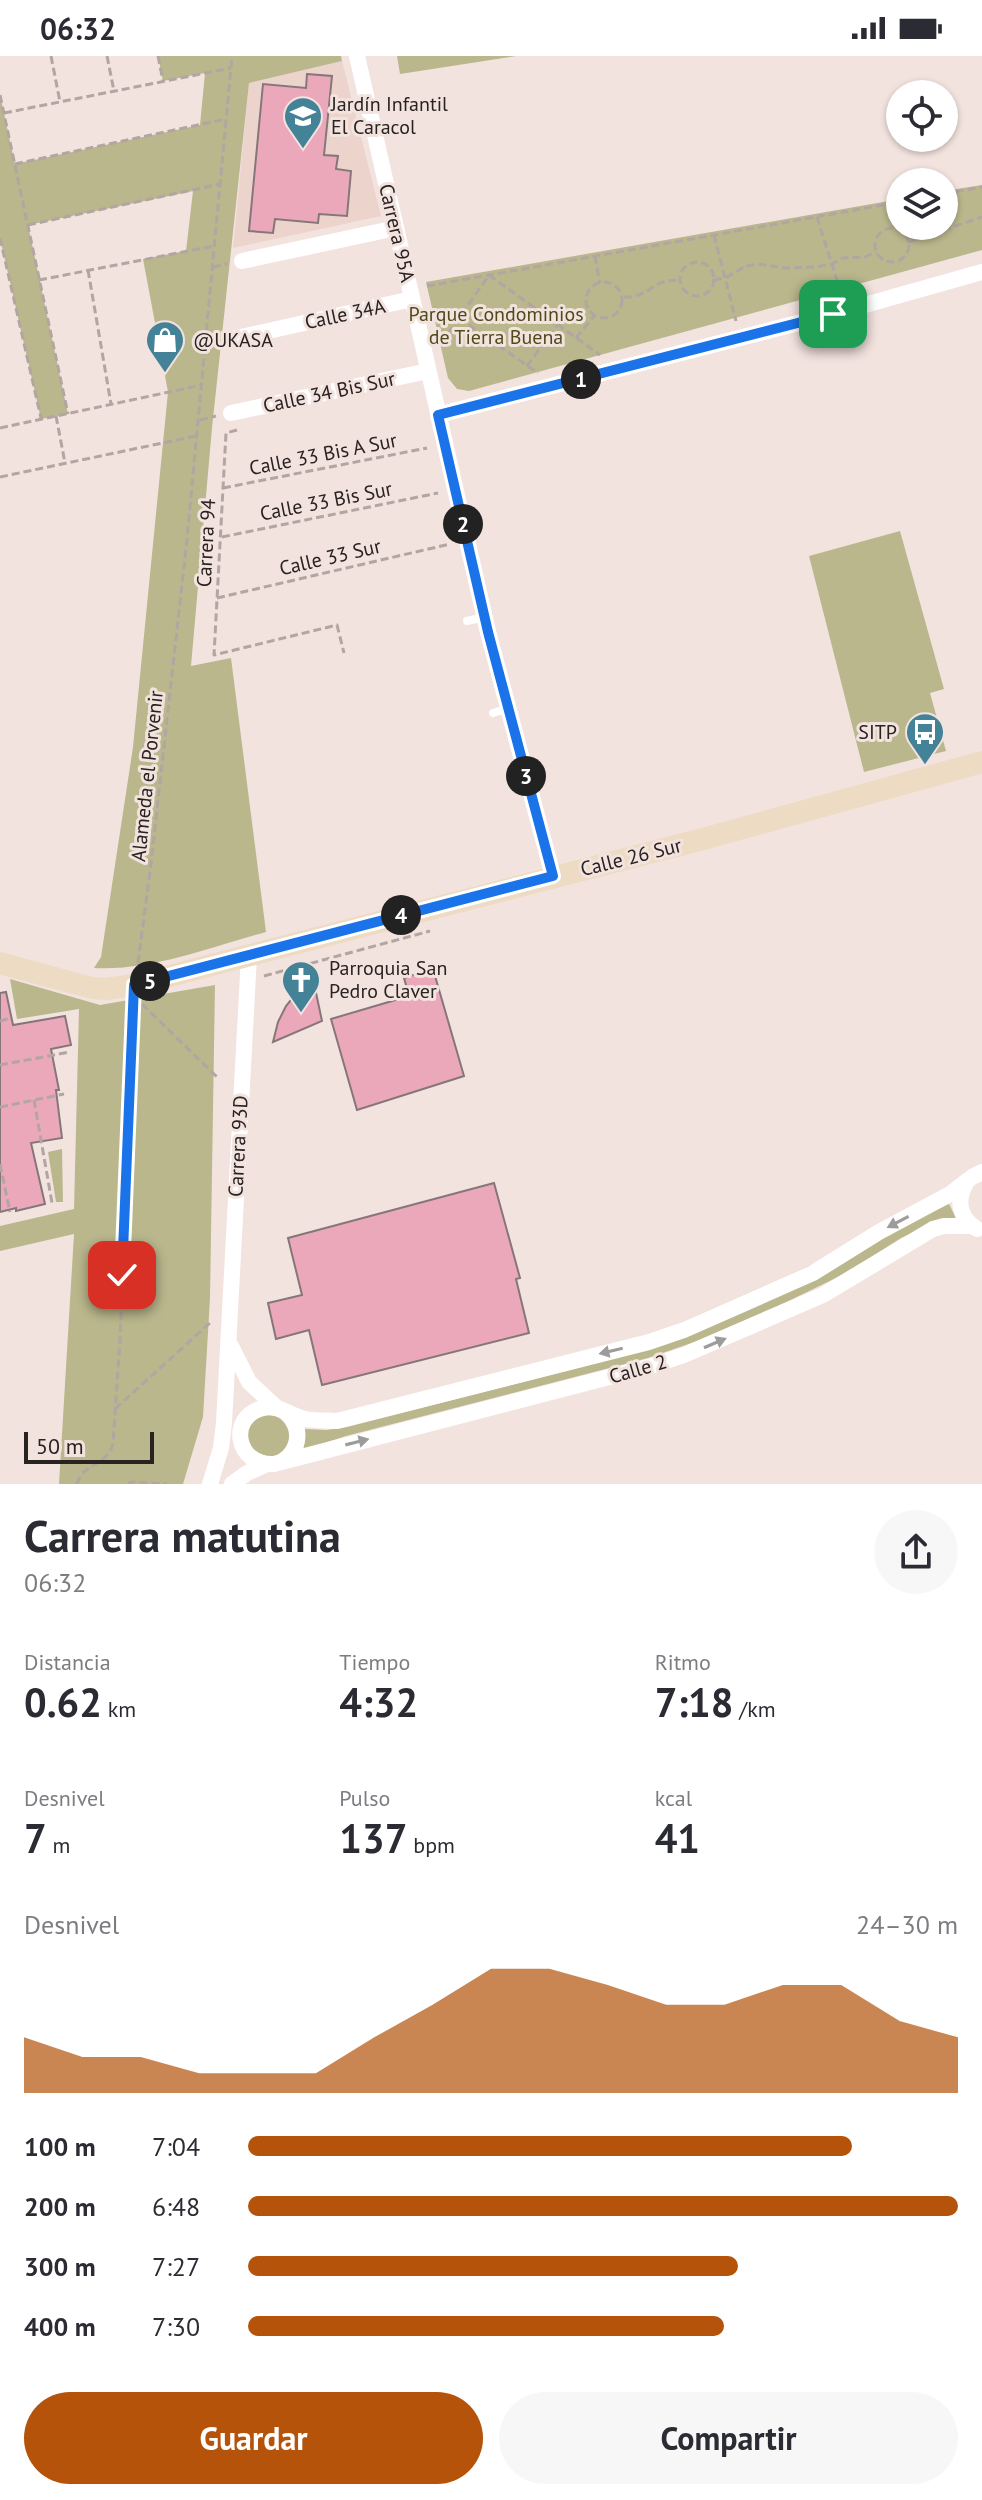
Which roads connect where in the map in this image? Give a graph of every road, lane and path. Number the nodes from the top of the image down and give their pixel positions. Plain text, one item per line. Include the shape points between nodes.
1 (51, 56) edge
2 (107, 56) edge
3 (158, 56) edge
4 (232, 56) edge
5 (357, 56) edge
6 (231, 68) junction
7 (163, 81) junction
8 (114, 91) junction
9 (0, 95) edge
10 (60, 102) junction
11 (4, 113) junction
12 (226, 119) junction
13 (8, 130) junction
14 (0, 132) edge
15 (15, 164) junction
16 (220, 184) junction
17 (982, 187) edge
18 (958, 191) edge
19 (886, 205) edge
20 (817, 217) junction
21 (982, 217) edge
22 (28, 225) junction
23 (396, 228) junction
24 (714, 235) junction
25 (0, 238) edge
26 (909, 242) junction
27 (214, 246) junction
28 (876, 252) junction
29 (595, 256) junction
30 (242, 261) dead end
31 (832, 264) junction
32 (6, 265) junction
33 (0, 266) edge
34 (88, 270) junction
35 (982, 272) edge
36 (489, 275) junction
37 (725, 278) junction
38 (39, 280) junction
39 (714, 280) junction
40 (679, 281) junction
41 (600, 283) junction
42 (418, 293) junction
43 (841, 295) dead end
44 (622, 297) junction
45 (595, 316) junction
46 (459, 318) junction
47 (736, 324) dead end
48 (557, 325) junction
49 (576, 338) junction
50 (232, 339) dead end
51 (437, 348) dead end
52 (606, 359) dead end
53 (527, 366) junction
54 (428, 371) junction
55 (543, 377) dead end
56 (202, 385) junction
57 (111, 404) junction
58 (231, 413) dead end
59 (68, 414) junction
60 (438, 415) junction
61 (56, 416) junction
62 (41, 419) junction
63 (0, 428) edge
64 (226, 433) dead end
65 (197, 435) junction
66 (427, 448) dead end
67 (66, 464) junction
68 (0, 477) edge
69 (223, 488) junction
70 (438, 493) dead end
71 (220, 537) junction
72 (450, 544) dead end
73 (217, 598) junction
74 (485, 617) junction
75 (467, 621) dead end
76 (344, 653) dead end
77 (510, 708) junction
78 (493, 713) dead end
79 (982, 762) edge
80 (553, 876) junction
81 (249, 955) junction
82 (0, 963) edge
83 (134, 990) junction
84 (11, 1018) dead end
85 (0, 1021) edge
86 (70, 1052) dead end
87 (0, 1065) edge
88 (217, 1077) dead end
89 (64, 1094) dead end
90 (34, 1100) junction
91 (0, 1107) edge
92 (0, 1164) edge
93 (982, 1172) edge
94 (966, 1183) junction
95 (52, 1203) dead end
96 (10, 1212) dead end
97 (977, 1228) edge
98 (212, 1321) dead end
99 (227, 1337) junction
100 (225, 1408) junction
101 (115, 1409) junction
102 (280, 1409) junction
103 (246, 1418) junction
104 (232, 1431) junction
105 (221, 1448) junction
106 (244, 1451) junction
107 (274, 1463) junction
108 (77, 1484) edge
109 (128, 1484) edge
110 (167, 1484) edge
111 (210, 1484) edge
112 (232, 1484) edge

1 - 10 path
2 - 8 path
3 - 7 path
4 - 6 path, Alameda el Porvenir
5 - 23 street, Carrera 95A
6 - 7 path
6 - 12 path, Alameda el Porvenir
7 - 8 path
8 - 10 path
9 - 11 path
10 - 11 path
11 - 13 path
12 - 15 path
12 - 16 path, Alameda el Porvenir
13 - 14 path
13 - 15 path
15 - 22 path
16 - 22 path
16 - 27 path, Alameda el Porvenir
17 - 18 path
19 - 20 path
20 - 24 path
20 - 31 path
21 - 26 path
22 - 38 path
23 - 30 street
23 - 42 street, Carrera 95A
24 - 29 path
24 - 37 path
25 - 32 path
26 - 28 path via 900,261 888,262
26 - 28 path via 901,230 890,227 876,236
27 - 34 path
27 - 56 path, Alameda el Porvenir
28 - 31 path
29 - 36 path
29 - 41 path
31 - 37 path via 758,264
31 - 43 path
32 - 33 path
32 - 62 path
34 - 38 path
34 - 57 path
35 - 60 street
36 - 42 path
36 - 46 path
36 - 48 path
37 - 39 path
37 - 47 path
38 - 59 path
39 - 40 path via 710,291 699,296 684,291
39 - 40 path via 706,264 695,261 681,270
40 - 44 path via 664,280 645,294
41 - 44 path via 611,283
41 - 45 path via 590,289 586,301
42 - 50 street, Calle 34A
42 - 54 street, Carrera 95A
44 - 45 path via 612,317
45 - 49 path
46 - 51 path
46 - 53 path
48 - 49 path
48 - 53 path
49 - 52 path
53 - 55 path
54 - 58 street, Calle 34 Bis Sur
54 - 60 street, Carrera 95A
56 - 57 path
56 - 65 path, Alameda el Porvenir
57 - 59 path
59 - 61 path
60 - 74 street, Carrera 95A
61 - 62 path
61 - 67 path
62 - 63 path
64 - 69 path, Carrera 94
65 - 67 path
65 - 83 path, Alameda el Porvenir
66 - 69 path, Calle 33 Bis A Sur
67 - 68 path
69 - 71 path, Carrera 94
70 - 71 path, Calle 33 Bis Sur
71 - 73 path, Carrera 94
72 - 73 path, Calle 33 Sur
73 - 76 path, Carrera 94 via 214,655 337,625
74 - 75 lane
74 - 77 street, Carrera 95A
77 - 78 lane
77 - 80 street, Carrera 95A
79 - 80 street, Calle 26 Sur
80 - 81 street, Calle 26 Sur
81 - 83 street, Calle 26 Sur
81 - 99 street, Carrera 93D
82 - 83 street, Calle 26 Sur via 92,988
83 - 88 path
83 - 101 path, Alameda el Porvenir
84 - 85 path
86 - 87 path
89 - 90 path
90 - 91 path
90 - 95 path
92 - 96 path
93 - 94 street, Calle 2
94 - 97 street via 959,1201 965,1220
94 -> 102 street, Calle 2 via 813,1273 649,1342 337,1421 301,1418
107 -> 97 street, Calle 2 via 684,1355 823,1295 933,1229
98 - 101 path
99 - 100 street, Carrera 93D
99 - 102 street, Carrera 93D via 249,1382
100 - 104 street, Carrera 93D
100 - 105 street, Carrera 93D
101 - 108 path, Alameda el Porvenir via 111,1451 84,1470
102 - 103 street via 260,1408
102 - 107 street via 294,1422 298,1437 293,1451
103 - 104 street, Carrera 93D
103 - 106 street via 240,1434
104 - 105 street, Carrera 93D
104 - 106 street, Carrera 93D
105 - 111 street, Carrera 93D
106 - 107 street via 257,1462
107 - 112 street
109 - 110 path

